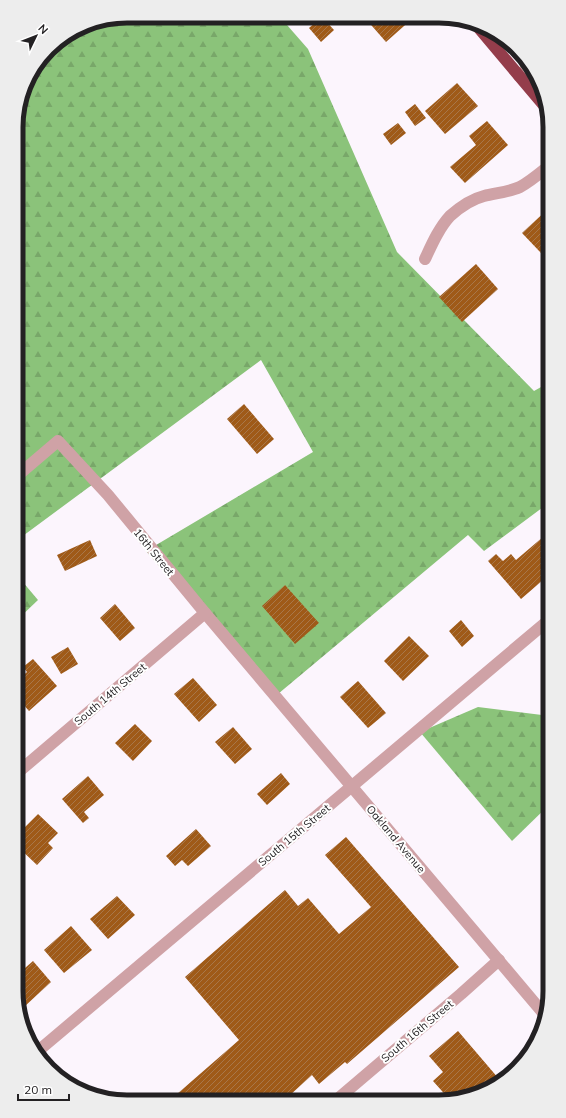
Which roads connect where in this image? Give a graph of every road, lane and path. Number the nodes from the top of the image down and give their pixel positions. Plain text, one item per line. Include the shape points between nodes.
1 (485, 34) edge
2 (524, 72) edge
3 (536, 91) edge
4 (543, 171) edge
5 (426, 258) dead end
6 (23, 470) edge
7 (204, 613) junction
8 (543, 625) edge
9 (248, 664) joint
10 (23, 768) edge
11 (352, 787) junction
12 (500, 960) junction
13 (541, 1010) edge
14 (41, 1049) edge
15 (342, 1095) edge

1 - 2 highway
2 - 3 highway
4 - 5 street via 519,187 483,197 457,211 444,225
6 - 7 street, 16th Street via 58,441 108,495
7 - 9 street, 16th Street
7 - 10 street, South 14th Street
8 - 11 street, South 15th Street
9 - 11 street, Oakland Avenue
11 - 12 street, Oakland Avenue
11 - 14 street, South 15th Street
12 - 13 street, Oakland Avenue
12 - 15 street, South 16th Street

